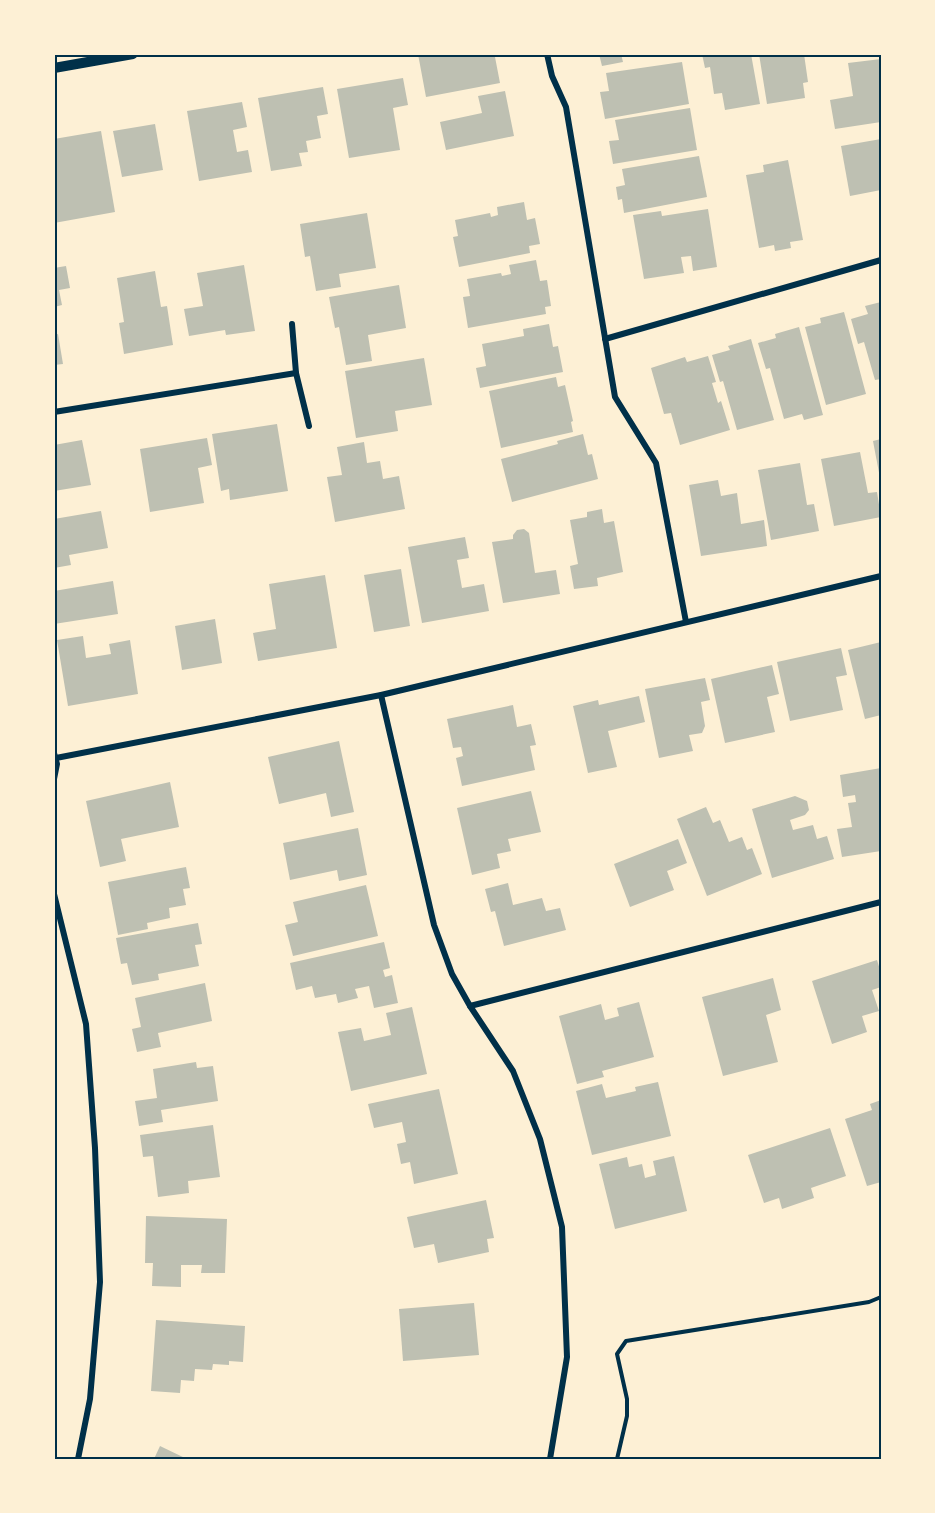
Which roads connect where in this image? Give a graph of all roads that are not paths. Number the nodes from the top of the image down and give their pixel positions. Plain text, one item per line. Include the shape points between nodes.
1 (133, 54) edge
2 (547, 54) edge
3 (54, 68) edge
4 (881, 260) edge
5 (292, 324) dead end
6 (605, 339) junction
7 (296, 373) junction
8 (54, 412) edge
9 (309, 426) dead end
10 (881, 576) edge
11 (686, 622) junction
12 (381, 695) junction
13 (55, 756) edge
14 (54, 779) edge
15 (54, 894) edge
16 (881, 902) edge
17 (470, 1006) junction
18 (78, 1459) edge
19 (550, 1459) edge

1 - 3 street
2 - 6 street via 566,107
4 - 6 street
5 - 7 street
6 - 11 street via 615,397 656,463
7 - 8 street
7 - 9 street
10 - 11 street
11 - 12 street
12 - 13 street
12 - 17 street via 434,925 452,974
13 - 14 street
15 - 18 street via 86,1024 100,1282 90,1399
16 - 17 street
17 - 19 street via 513,1071 540,1139 562,1227 567,1357

